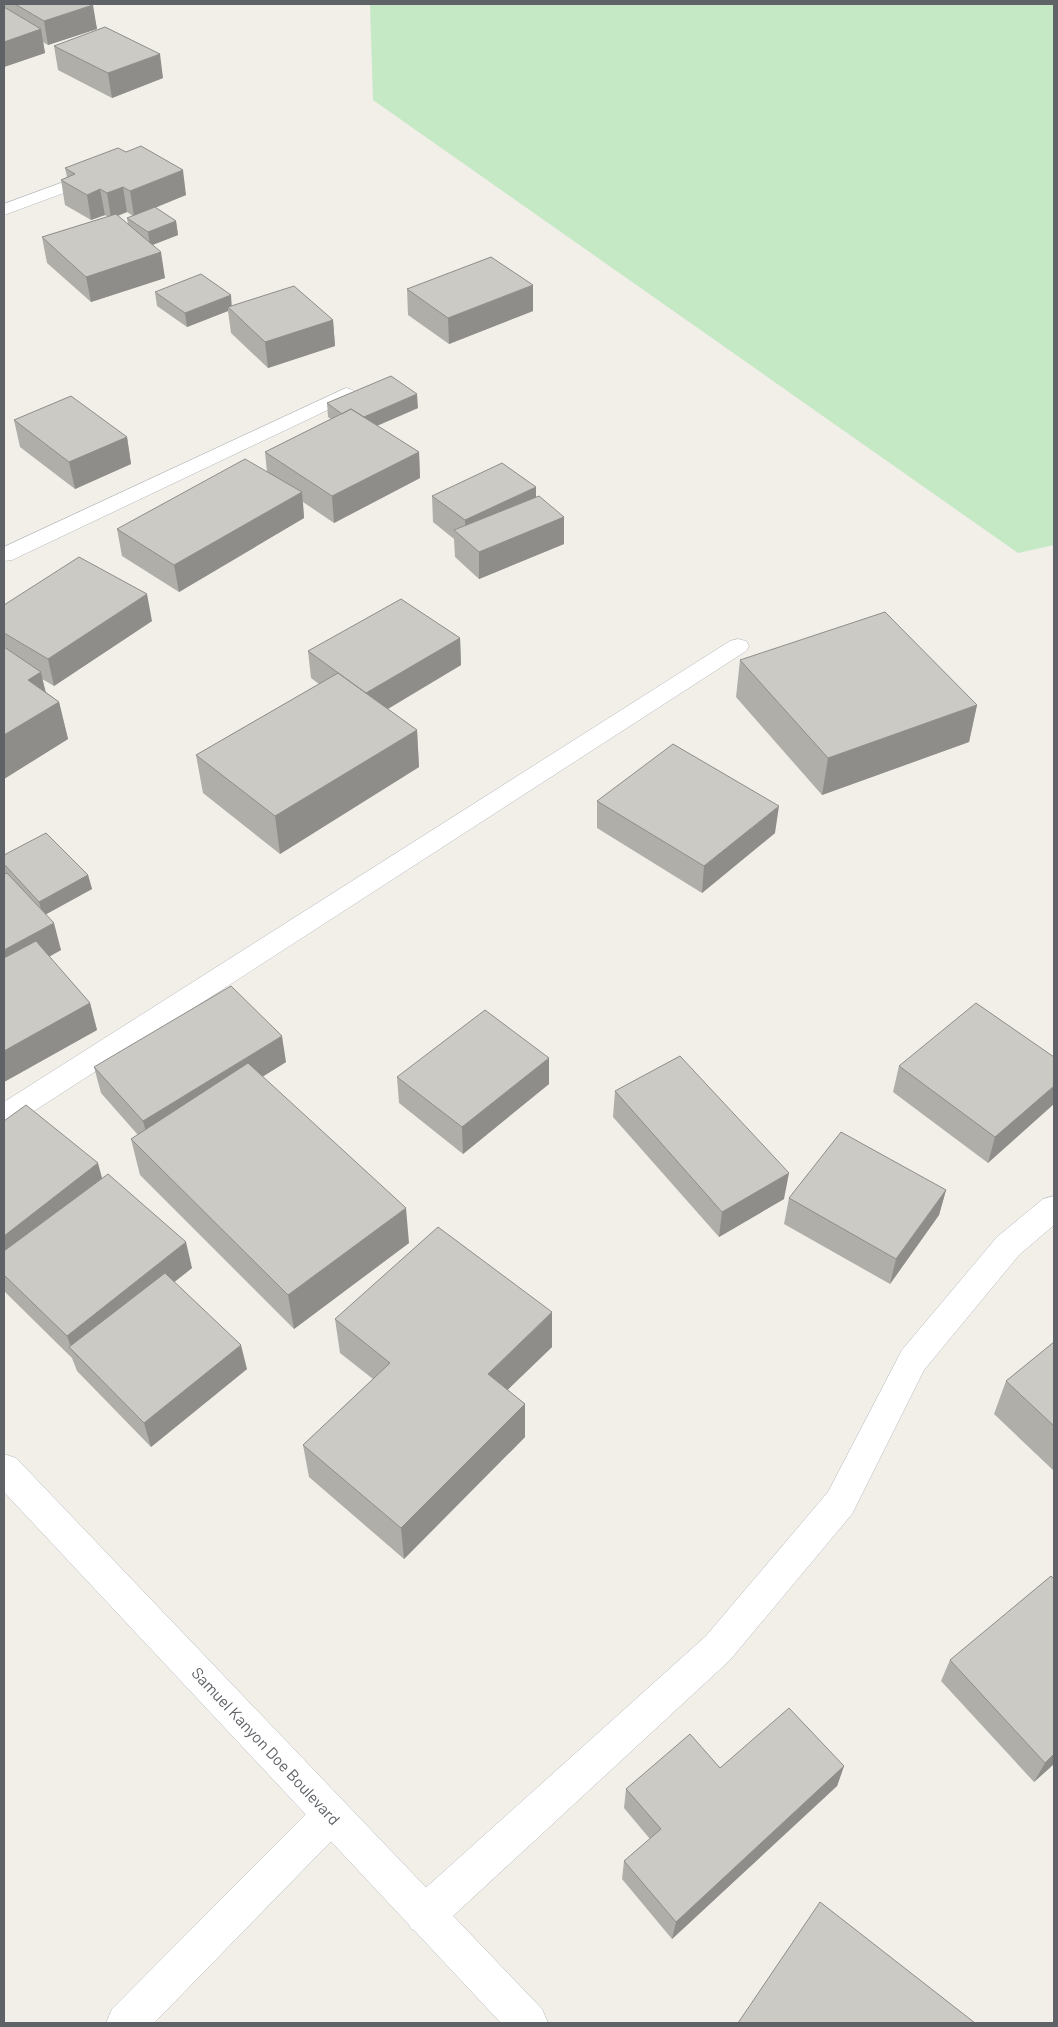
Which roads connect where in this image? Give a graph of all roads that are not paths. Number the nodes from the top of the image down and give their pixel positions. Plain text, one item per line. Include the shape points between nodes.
1 (97, 174) edge
2 (4, 210) edge
3 (346, 394) edge
4 (4, 555) edge
5 (738, 646) dead end
6 (4, 1116) edge
7 (1054, 1208) edge
8 (4, 1468) edge
9 (331, 1815) junction
10 (425, 1915) junction
11 (126, 2023) edge
12 (528, 2023) edge

1 - 2 street
3 - 4 street
5 - 6 street
7 - 10 street via 1008,1246 913,1360 840,1503 718,1648
8 - 9 street, Samuel Kanyon Doe Boulevard
9 - 10 street, Samuel Kanyon Doe Boulevard
9 - 11 street
10 - 12 street, Samuel Kanyon Doe Boulevard

